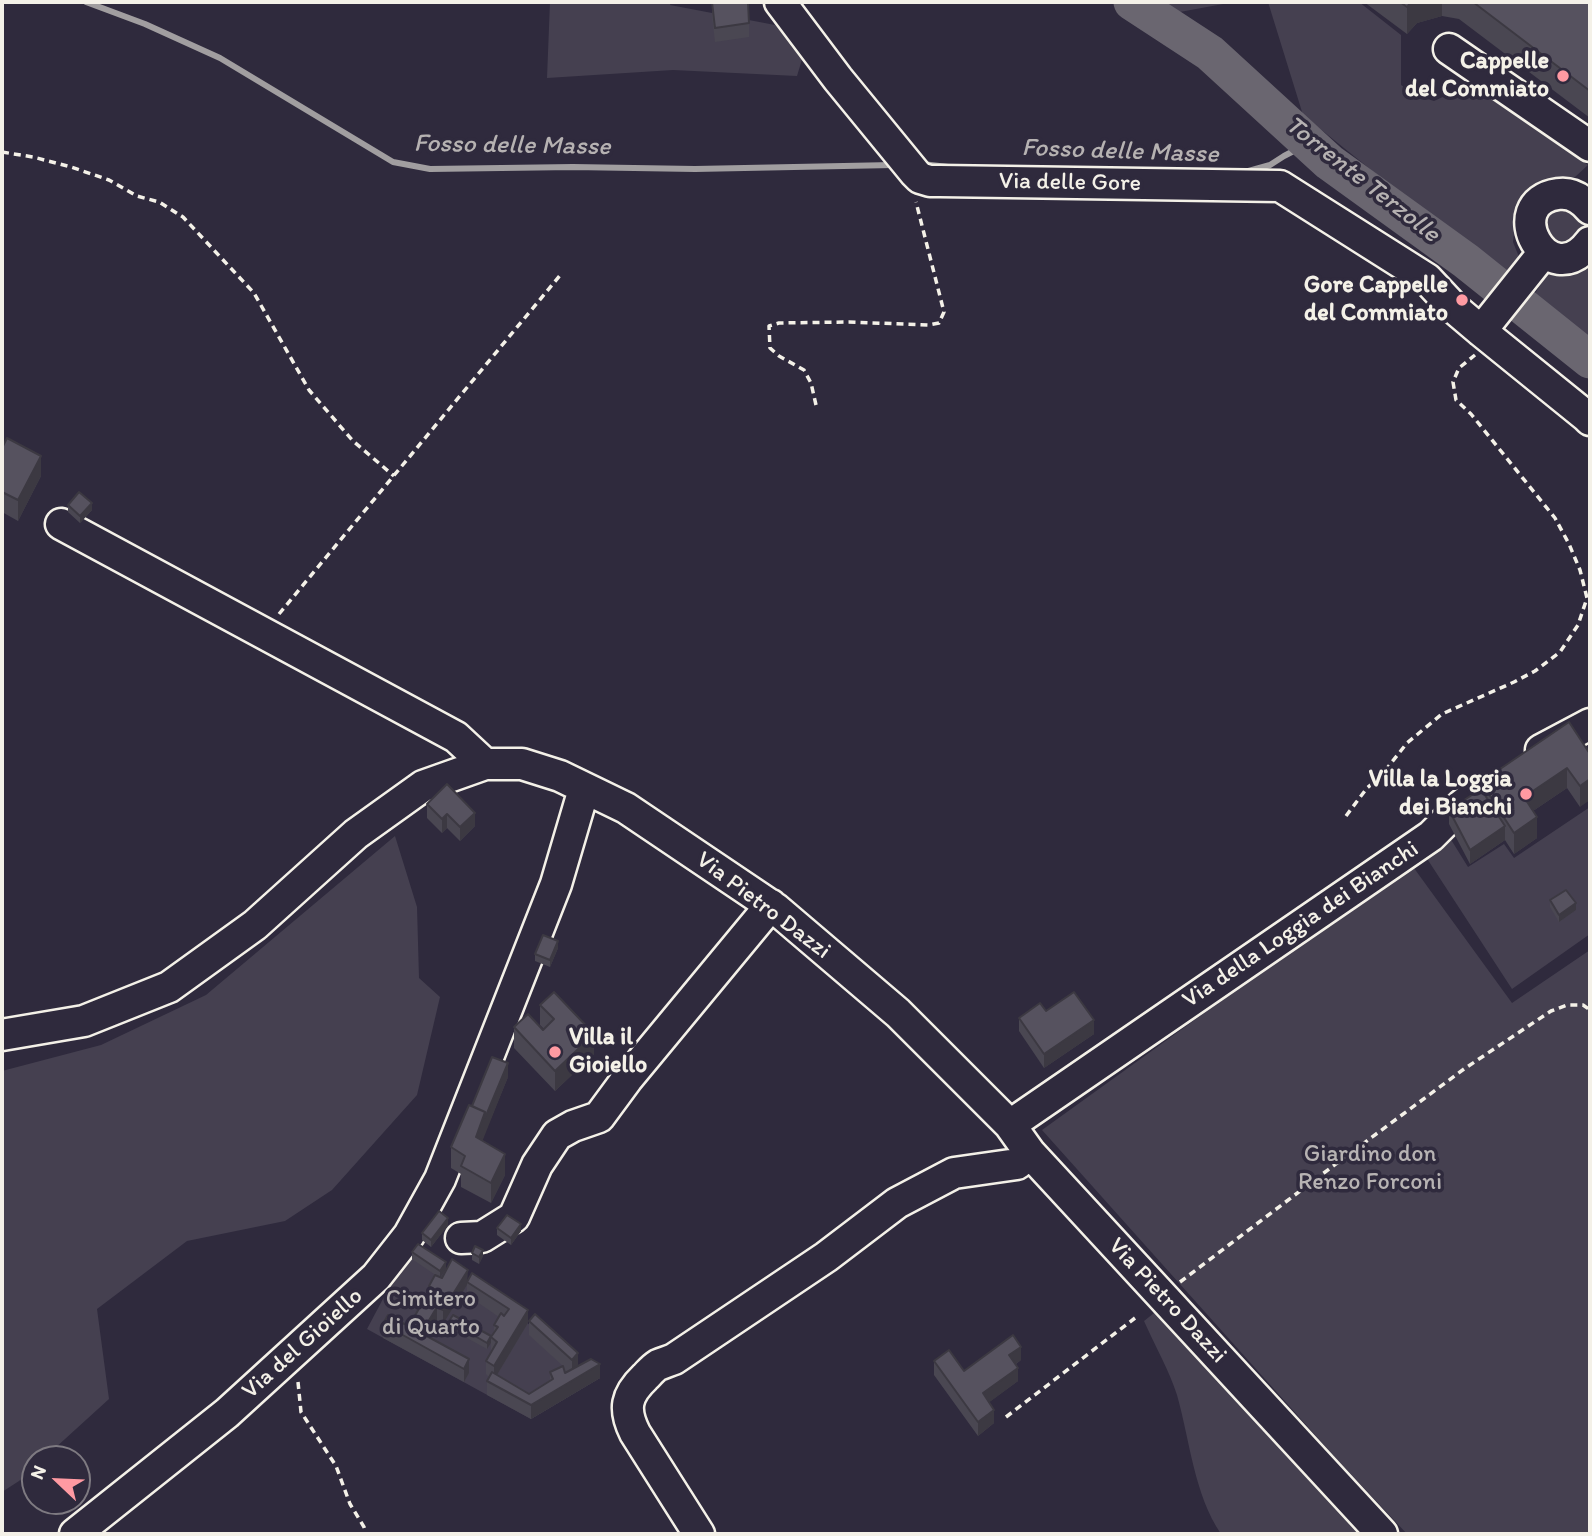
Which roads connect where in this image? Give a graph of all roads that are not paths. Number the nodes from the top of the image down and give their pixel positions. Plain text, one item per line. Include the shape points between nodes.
1 (780, 2) edge
2 (1448, 49) dead end
3 (1590, 146) edge
4 (1588, 200) edge
5 (1590, 242) edge
6 (1536, 262) junction
7 (1489, 329) junction
8 (1590, 420) edge
9 (61, 524) dead end
10 (1590, 724) edge
11 (485, 764) junction
12 (584, 789) junction
13 (771, 905) junction
14 (2, 1035) edge
15 (1010, 1125) junction
16 (1030, 1153) junction
17 (461, 1238) dead end
18 (75, 1534) edge
19 (699, 1534) edge
20 (1382, 1534) edge

1 - 7 street, Via delle Gore via 912,169 930,181 1280,186 1427,279 1455,309
2 - 3 street
4 - 6 street via 1554,194 1536,206 1530,225
5 - 6 street via 1576,255
6 - 7 street
7 - 8 street, Via delle Gore
9 - 11 street via 456,737
10 - 15 street, Via della Loggia dei Bianchi via 1509,769 1431,836
11 - 12 street, Via Pietro Dazzi via 522,764
11 - 14 street, Via Pietro Dazzi via 423,786 356,834 255,925 169,987 84,1021
12 - 13 street, Via Pietro Dazzi via 625,807
12 - 18 street, Via del Gioiello via 555,884 440,1179 409,1235 376,1277 227,1413
13 - 15 street, Via Pietro Dazzi via 898,1013
13 - 17 street via 599,1117 556,1135 513,1217 482,1237
15 - 16 street, Via Pietro Dazzi
16 - 19 street via 1017,1164 954,1173 897,1203 826,1257 642,1380 630,1395 629,1421
16 - 20 street, Via Pietro Dazzi

